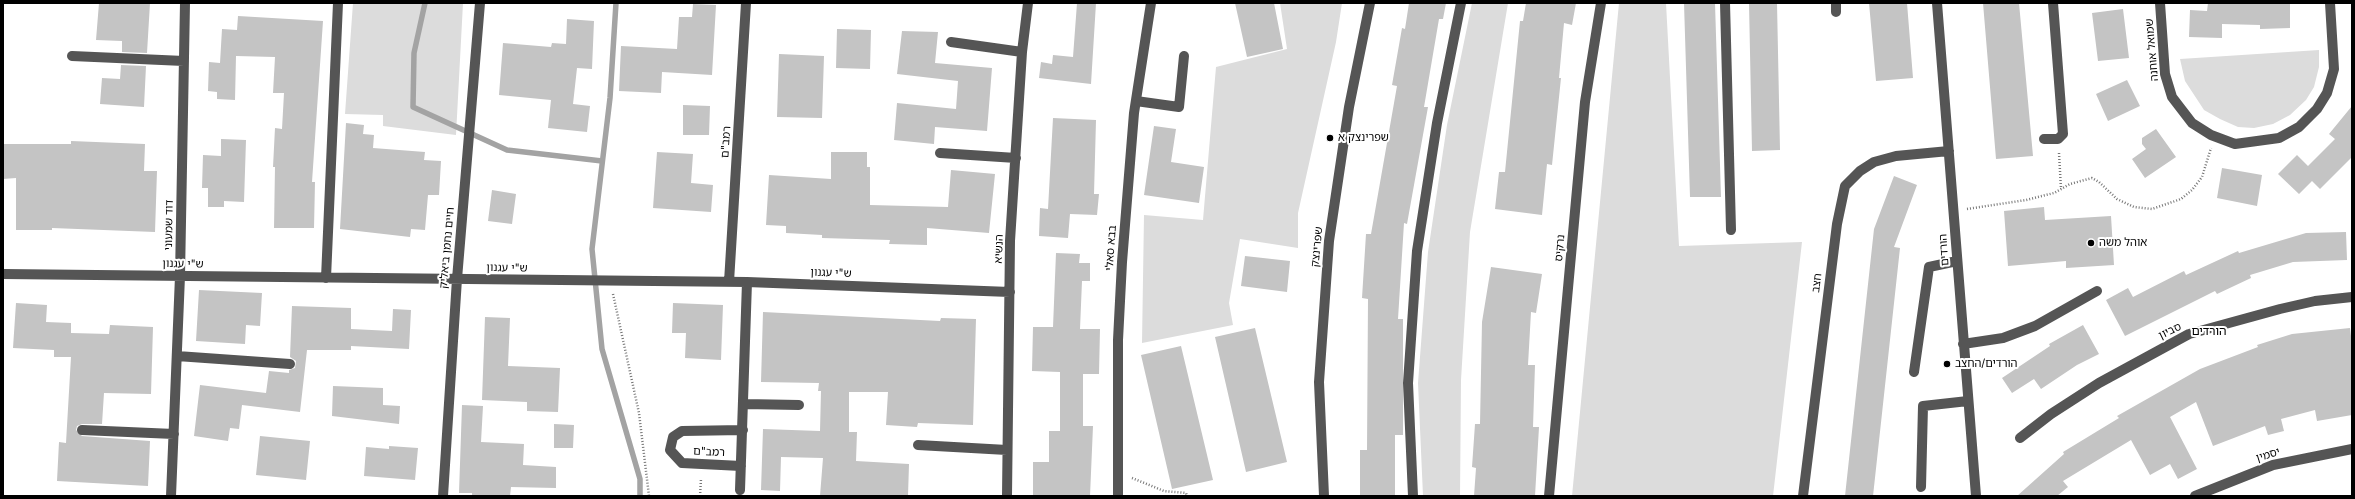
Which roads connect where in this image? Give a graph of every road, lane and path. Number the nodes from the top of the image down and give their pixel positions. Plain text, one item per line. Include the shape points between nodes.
1 (186, 3) edge
2 (338, 3) edge
3 (480, 3) edge
4 (746, 3) edge
5 (1028, 3) edge
6 (1150, 3) edge
7 (1370, 3) edge
8 (1461, 3) edge
9 (1601, 3) edge
10 (1725, 3) edge
11 (1937, 3) edge
12 (2053, 3) edge
13 (2160, 3) edge
14 (2330, 3) edge
15 (951, 42) dead end
16 (1022, 52) junction
17 (72, 56) dead end
18 (1184, 56) dead end
19 (184, 61) junction
20 (1136, 101) junction
21 (2215, 137) junction
22 (2058, 139) junction
23 (2044, 140) dead end
24 (1949, 151) junction
25 (940, 153) dead end
26 (1016, 158) junction
27 (2061, 189) junction
28 (1953, 211) junction
29 (1731, 230) dead end
30 (1957, 261) junction
31 (3, 274) edge
32 (180, 276) junction
33 (326, 278) junction
34 (457, 279) junction
35 (610, 281) junction
36 (729, 282) junction
37 (747, 282) junction
38 (2096, 291) dead end
39 (1010, 292) junction
40 (2352, 297) edge
41 (1963, 344) junction
42 (177, 356) junction
43 (290, 364) dead end
44 (1914, 372) dead end
45 (1968, 401) junction
46 (744, 404) junction
47 (799, 405) dead end
48 (82, 430) dead end
49 (743, 430) junction
50 (174, 434) junction
51 (2020, 438) dead end
52 (918, 445) dead end
53 (1008, 450) junction
54 (2352, 450) edge
55 (741, 466) junction
56 (1118, 473) junction
57 (1920, 487) dead end
58 (740, 490) dead end
59 (171, 496) edge
60 (443, 496) edge
61 (649, 496) edge
62 (1007, 496) edge
63 (1118, 496) edge
64 (1187, 496) edge
65 (1324, 496) edge
66 (1413, 496) edge
67 (1549, 496) edge
68 (1803, 496) edge
69 (1976, 496) edge
70 (2195, 496) edge

1 - 19 street, דוד שמעוני
2 - 33 street
3 - 34 street, חיים נחמן ביאליק
4 - 36 street, רמב"ם
5 - 16 street, הנשיא
6 - 20 street, בבא סאלי
7 - 65 street, שפרינצק via 1349,107 1329,241 1319,382
8 - 66 street via 1437,123 1417,251 1408,383
9 - 67 street, נרקיס via 1585,102
10 - 29 street
11 - 24 street, הורדים
12 - 22 street via 2063,128 2062,136
13 - 21 street, שמואל אוחנה via 2168,87 2178,107 2192,123
14 - 21 street, שמואל אוחנה via 2334,69 2327,92 2318,109 2298,127 2278,138 2235,144
15 - 16 street
16 - 26 street, הנשיא
17 - 19 street
18 - 20 street via 1179,107
19 - 32 street, דוד שמעוני
20 - 56 street, בבא סאלי via 1118,340
21 - 27 path via 2202,177 2181,199 2167,205 2152,209 2134,207 2117,199 2092,178 2080,180
22 - 23 street
22 - 27 path
24 - 28 street, הורדים
24 - 68 street, חצב via 1896,156 1874,162 1845,186 1837,224
25 - 26 street
26 - 39 street, הנשיא
27 - 28 path via 2026,200
28 - 30 street, הורדים
30 - 41 street, הורדים
30 - 44 street via 1929,267
31 - 32 street, ש"י עגנון
32 - 33 street, ש"י עגנון
32 - 42 street, דוד שמעוני
33 - 34 street, ש"י עגנון
34 - 35 street, ש"י עגנון
34 - 60 street, חיים נחמן ביאליק
35 - 36 street, ש"י עגנון
35 - 61 path via 639,413
36 - 37 street, ש"י עגנון
37 - 39 street, ש"י עגנון
37 - 46 street
38 - 41 street via 2035,326 2003,338
39 - 53 street, הנשיא
40 - 51 street, סביון via 2287,307 2190,334 2099,383
41 - 45 street, הורדים
42 - 43 street
42 - 50 street, דוד שמעוני
45 - 57 street via 1923,406
45 - 69 street, הורדים
46 - 47 street
46 - 49 street
48 - 50 street
49 - 55 street
49 - 55 street, רמב"ם via 682,431 673,437 670,450 682,463
50 - 59 street, דוד שמעוני
52 - 53 street
53 - 62 street, הנשיא
54 - 70 street, יסמין via 2273,465
55 - 58 street
56 - 63 street, בבא סאלי
56 - 64 path via 1164,491 1186,493

